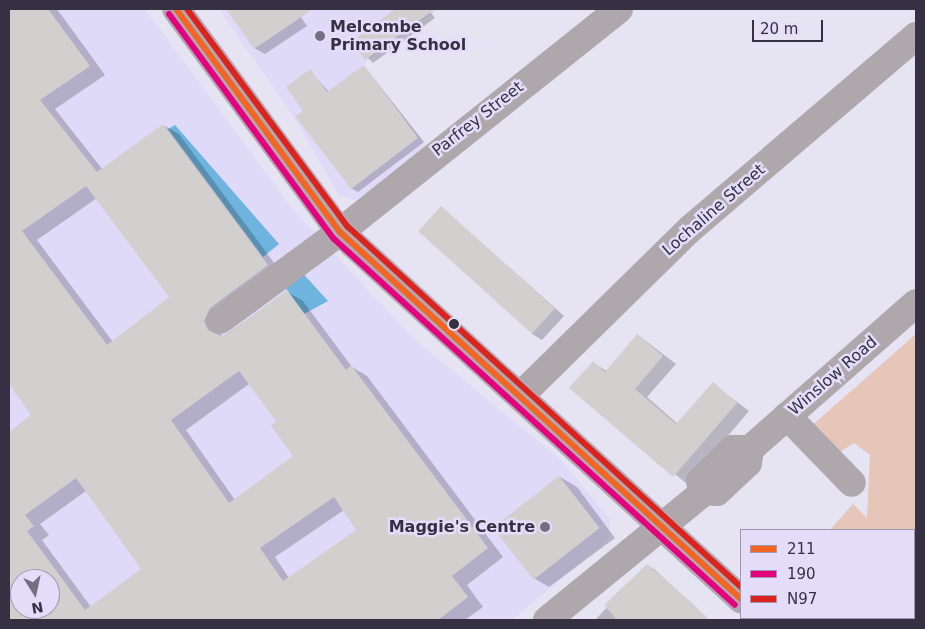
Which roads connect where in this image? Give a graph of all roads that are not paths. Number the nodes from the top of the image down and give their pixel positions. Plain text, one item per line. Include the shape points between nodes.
1 (176, 9) edge
2 (619, 9) edge
3 (916, 36) edge
4 (340, 232) junction
5 (916, 303) edge
6 (220, 320) dead end
7 (521, 395) junction
8 (787, 416) junction
9 (852, 483) dead end
10 (663, 524) junction
11 (740, 598) edge
12 (547, 620) edge

1 - 4 main road
2 - 4 street, Parfrey Street
3 - 7 street, Lochaline Street via 690,229
4 - 6 street, Parfrey Street
4 - 7 main road
5 - 8 street, Winslow Road
7 - 10 main road
8 - 9 street
8 - 10 street, Winslow Road via 750,450 748,463 717,492 705,491
10 - 11 main road
10 - 12 street, Winslow Road

